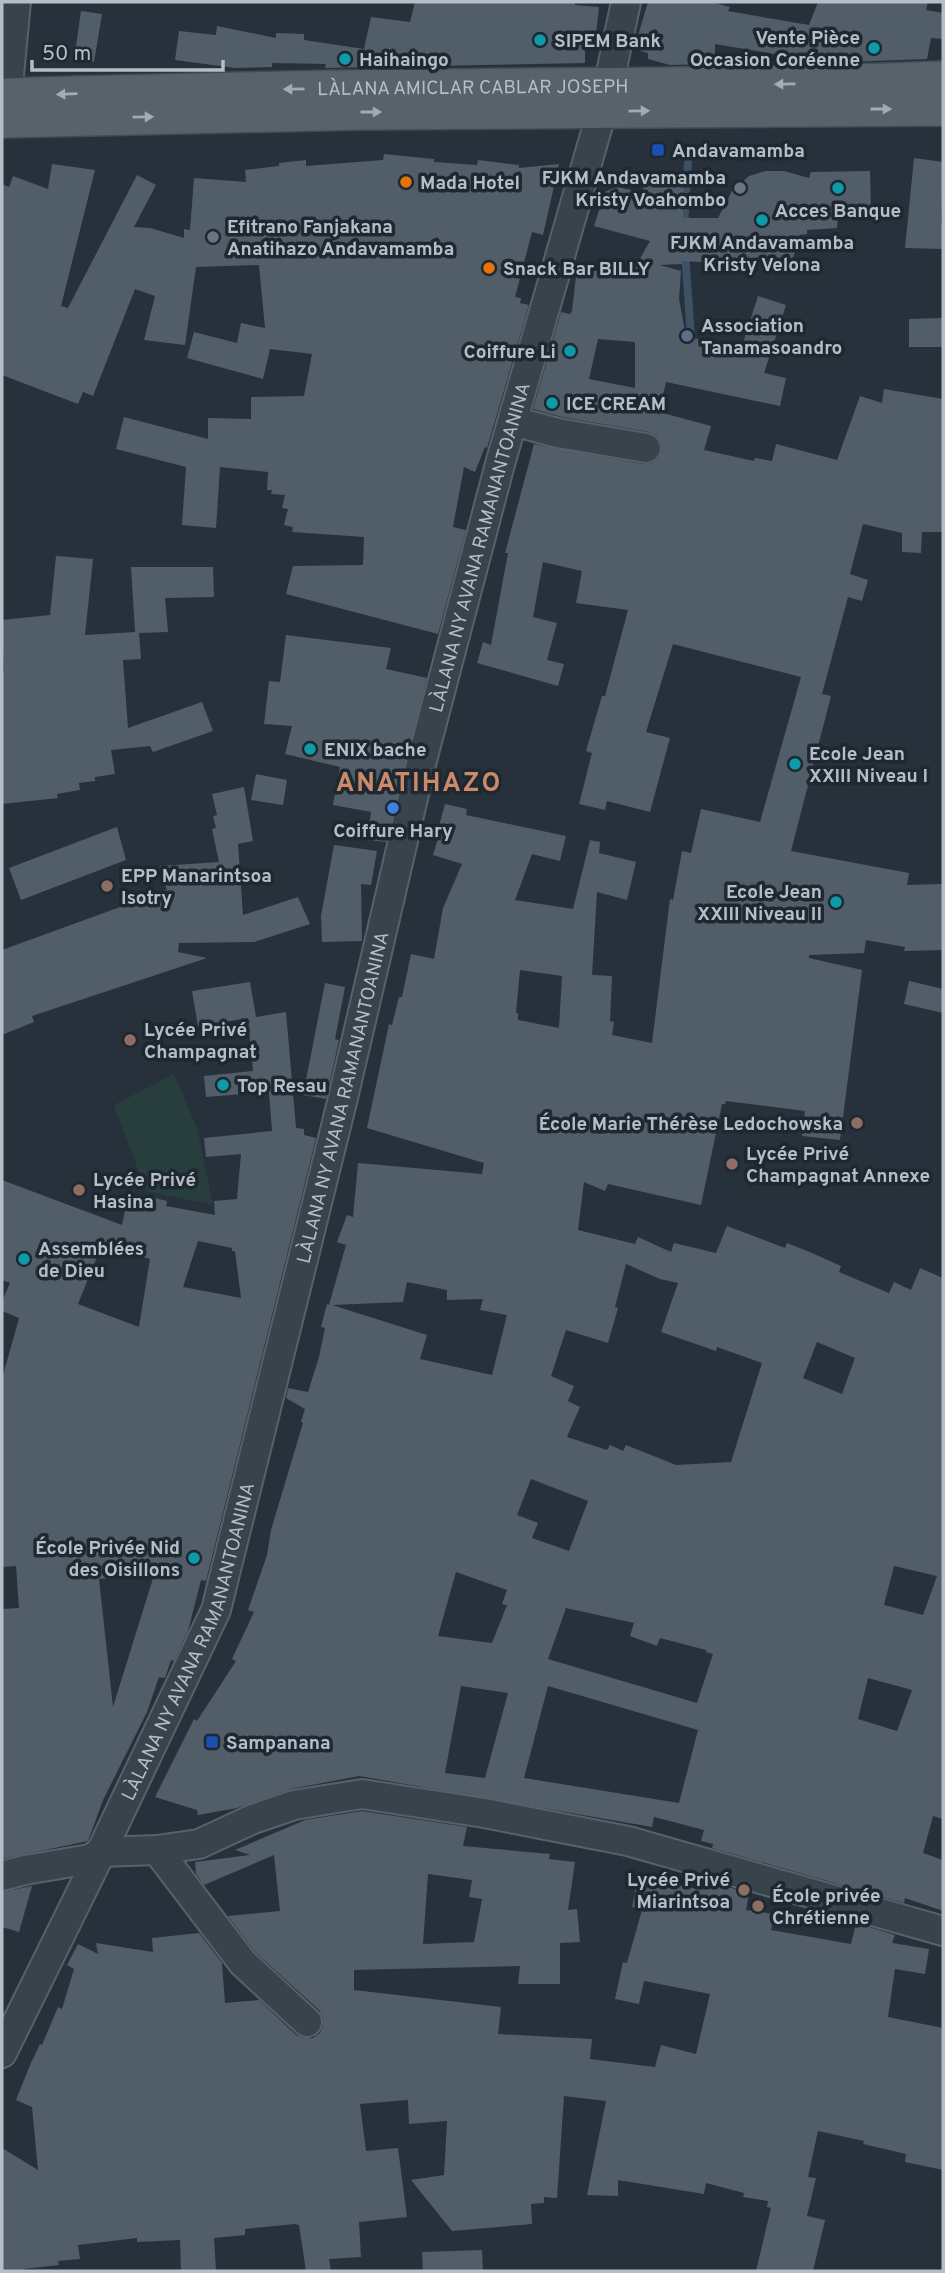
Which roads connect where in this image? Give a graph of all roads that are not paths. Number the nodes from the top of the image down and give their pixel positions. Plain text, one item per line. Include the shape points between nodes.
1 (16, 2) edge
2 (626, 2) edge
3 (943, 79) edge
4 (605, 99) junction
5 (943, 108) edge
6 (3, 112) edge
7 (524, 424) dead end
8 (646, 448) dead end
9 (156, 1850) junction
10 (102, 1852) junction
11 (2, 1876) edge
12 (943, 1931) edge
13 (307, 2022) dead end
14 (2, 2053) edge

1 - 6 street
2 - 4 street, LÀLANA NY AVANA RAMANANTOANINA
3 -> 4 main road, LÀLANA AMICLAR CABLAR JOSEPH
4 -> 5 main road, LÀLANA AMICLAR CABLAR JOSEPH
4 - 6 main road, LÀLANA AMICLAR CABLAR JOSEPH via 361,112
4 - 10 street, LÀLANA NY AVANA RAMANANTOANINA via 500,464 420,768 216,1610
7 - 8 street
9 - 10 street
9 - 12 street via 199,1844 294,1805 362,1794 628,1841
9 - 13 street via 243,1963
10 - 11 street via 90,1859
10 - 14 street, LÀLANA NY AVANA RAMANANTOANINA

